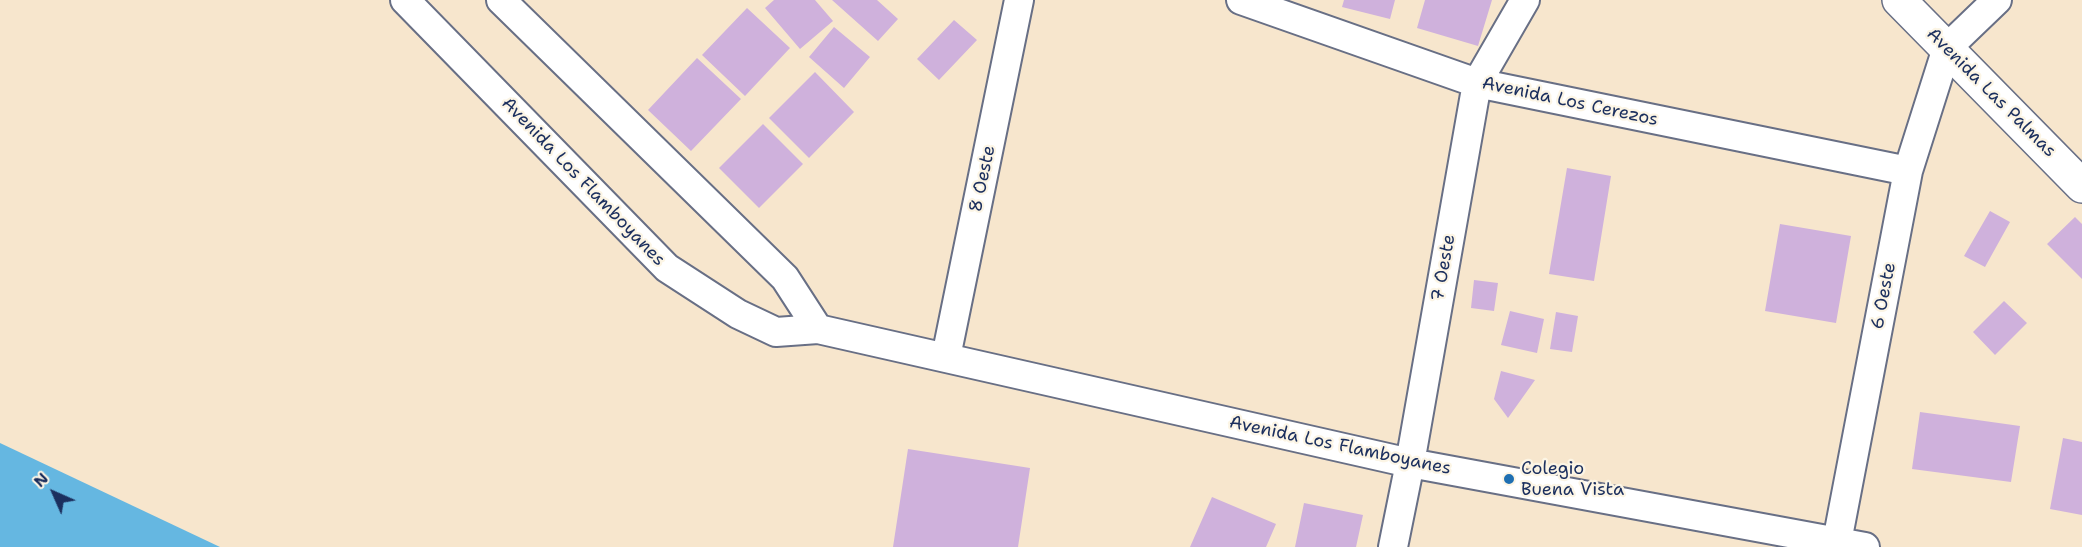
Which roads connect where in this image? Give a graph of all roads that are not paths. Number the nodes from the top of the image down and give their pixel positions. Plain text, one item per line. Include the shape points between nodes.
1 (405, 0) edge
2 (501, 0) edge
3 (1019, 0) edge
4 (1241, 0) edge
5 (1525, 0) edge
6 (1899, 0) edge
7 (1997, 0) edge
8 (1947, 48) junction
9 (1477, 83) junction
10 (1908, 171) junction
11 (2082, 186) edge
12 (818, 329) junction
13 (946, 357) junction
14 (1410, 463) junction
15 (1837, 544) edge
16 (1393, 547) edge
17 (1865, 547) edge

1 - 12 street, Avenida Los Flamboyanes via 667,268 738,314 776,332
2 - 12 street via 785,278
3 - 13 street, 8 Oeste
4 - 9 street, Avenida Los Cerezos
5 - 9 street, 7 Oeste
6 - 8 street, Avenida Las Palmas
7 - 8 street
8 - 10 street, 6 Oeste
8 - 11 street, Avenida Las Palmas
9 - 10 street, Avenida Los Cerezos
9 - 14 street, 7 Oeste
10 - 15 street, 6 Oeste
12 - 13 street, Avenida Los Flamboyanes
13 - 14 street, Avenida Los Flamboyanes
14 - 15 street, Avenida Los Flamboyanes
14 - 16 street, 7 Oeste
15 - 17 street, Avenida Los Flamboyanes

